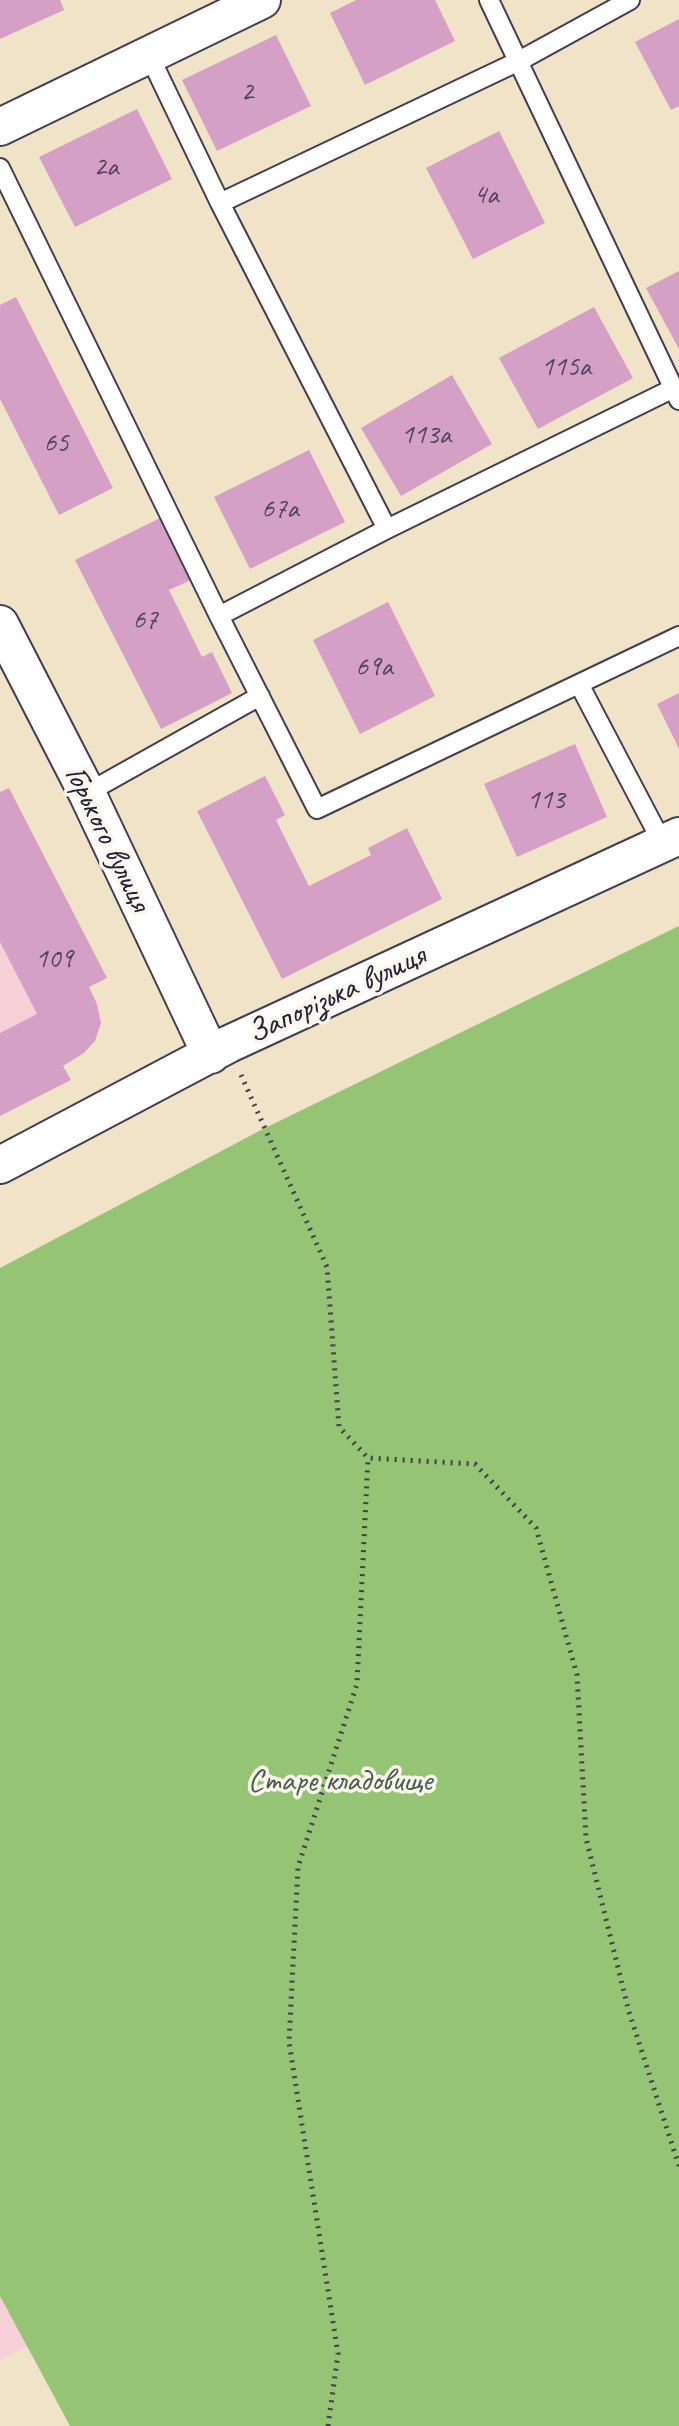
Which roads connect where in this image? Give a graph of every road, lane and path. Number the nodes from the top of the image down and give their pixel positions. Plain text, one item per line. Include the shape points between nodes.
1 (262, 0) edge
2 (489, 0) edge
3 (630, 0) edge
4 (149, 55) junction
5 (519, 61) junction
6 (0, 127) edge
7 (0, 168) edge
8 (220, 203) junction
9 (676, 394) edge
10 (387, 529) junction
11 (219, 616) junction
12 (0, 624) edge
13 (679, 636) edge
14 (579, 684) junction
15 (260, 696) junction
16 (87, 793) junction
17 (671, 840) edge
18 (220, 1050) junction
19 (0, 1165) edge
20 (368, 1458) junction
21 (679, 2166) edge
22 (328, 2426) edge

1 - 4 street
2 - 5 lane
3 - 5 lane
4 - 6 street
4 - 8 lane
5 - 8 lane
5 - 9 lane
7 - 11 lane
8 - 10 lane
9 - 10 lane
10 - 11 lane
11 - 15 lane
12 - 16 street, Горького вулиця
13 - 14 lane
14 - 15 lane via 317,809
14 - 17 lane
15 - 16 lane
16 - 18 street, Горького вулиця
17 - 18 street, Запорізька вулиця
18 - 19 street, Запорізька вулиця
18 - 20 path via 327,1267 339,1427
20 - 21 path via 475,1464 536,1528 577,1675 586,1838 629,2012
20 - 22 path via 357,1684 298,1867 289,2042 338,2354

